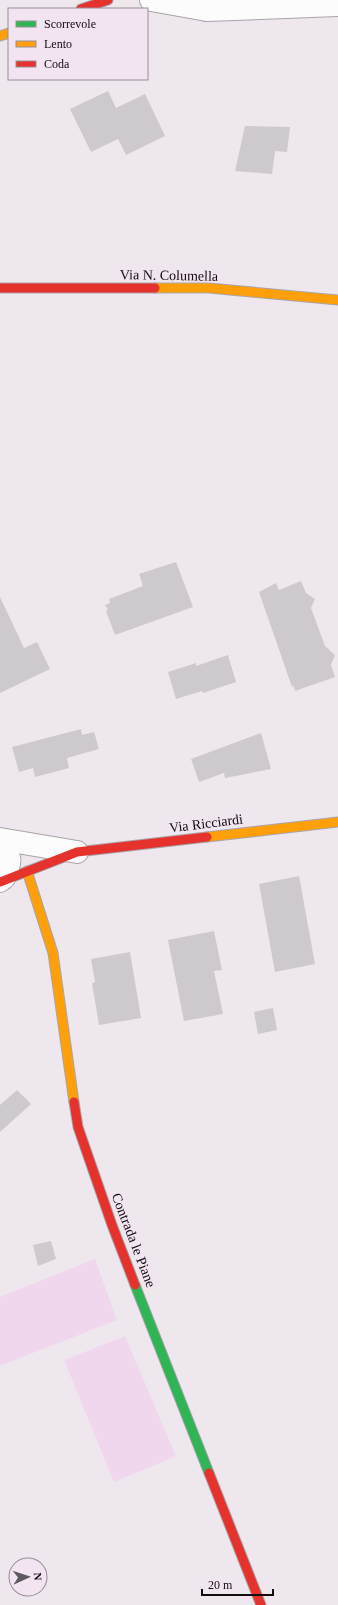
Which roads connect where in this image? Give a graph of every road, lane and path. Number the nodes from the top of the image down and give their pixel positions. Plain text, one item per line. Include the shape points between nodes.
1 (108, 0) edge
2 (151, 0) edge
3 (296, 3) edge
4 (206, 5) edge
5 (338, 5) edge
6 (84, 8) edge
7 (0, 288) edge
8 (338, 300) edge
9 (338, 822) edge
10 (0, 840) edge
11 (77, 852) junction
12 (27, 871) junction
13 (0, 881) edge
14 (261, 1605) edge

1 - 6 street
2 - 4 street
3 - 4 street
3 - 5 street
7 - 8 street, Via N. Columella via 209,288
9 - 11 street, Via Ricciardi
10 - 11 street
10 - 13 street via 10,860 4,878
11 - 12 street, Via Ricciardi
12 - 13 street, Via Ricciardi
12 - 14 street, Contrada le Piane via 53,954 78,1127 112,1225

